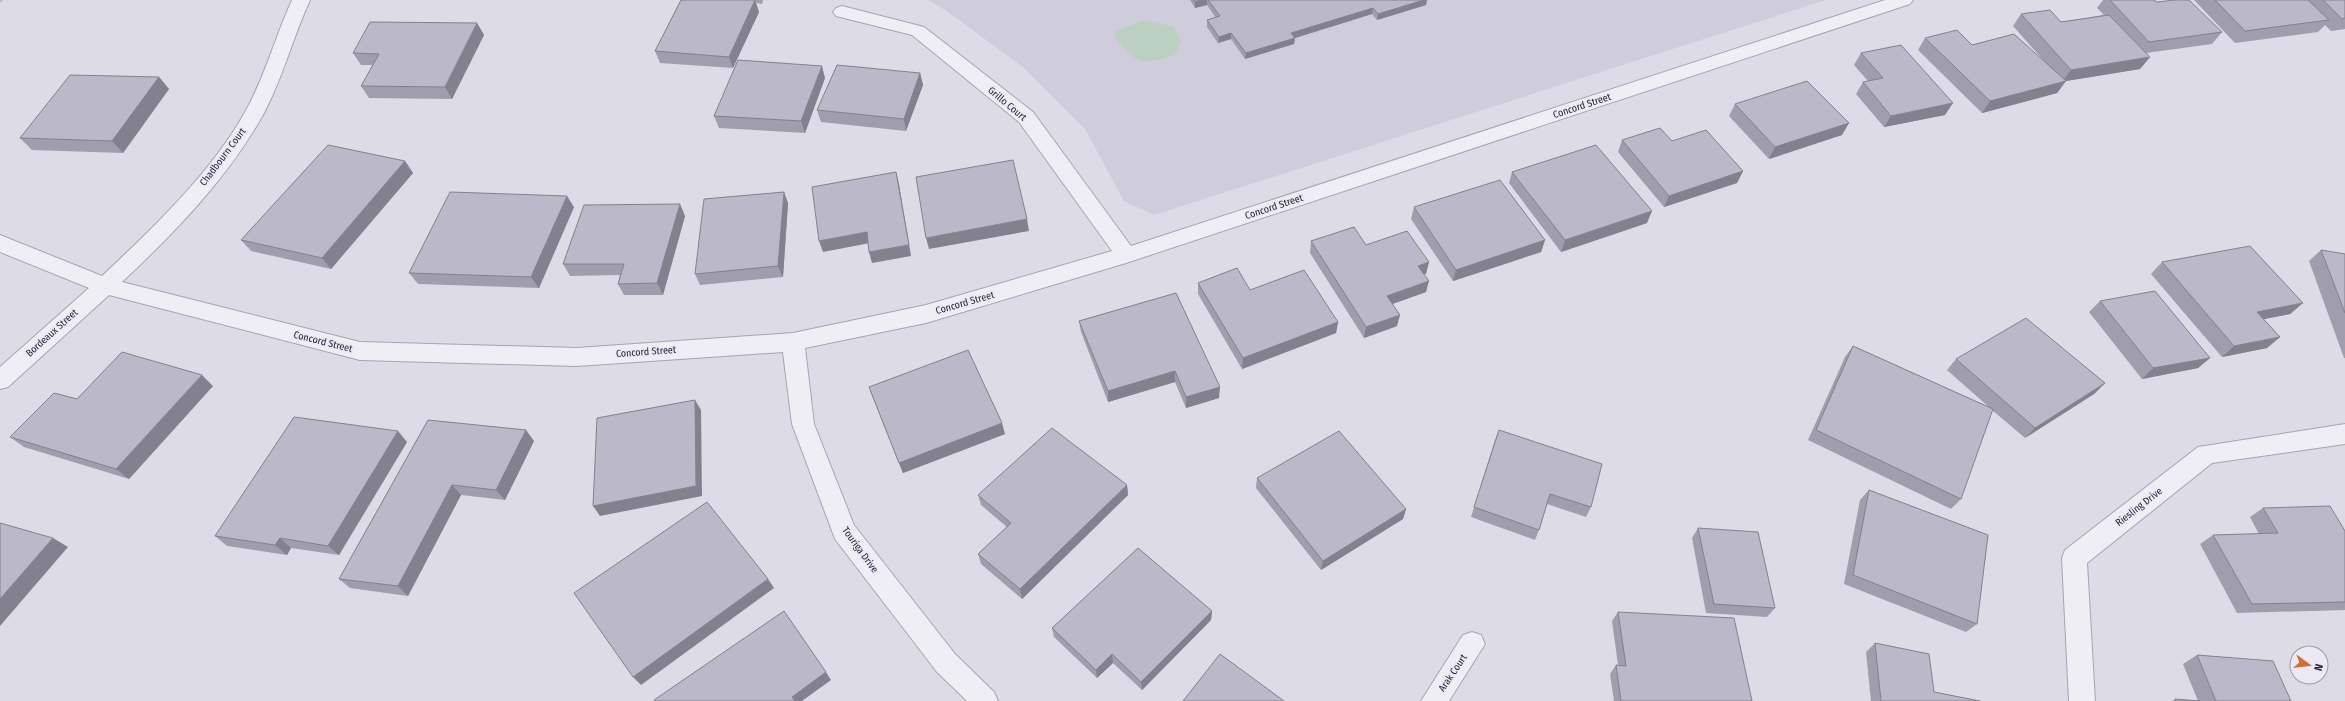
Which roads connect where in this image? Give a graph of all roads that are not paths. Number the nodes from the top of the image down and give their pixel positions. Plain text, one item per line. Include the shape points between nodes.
1 (301, 0) edge
2 (1904, 0) edge
3 (842, 12) dead end
4 (0, 243) edge
5 (1126, 255) junction
6 (105, 286) junction
7 (793, 342) junction
8 (0, 380) edge
9 (2345, 434) edge
10 (1472, 644) dead end
11 (985, 701) edge
12 (1434, 701) edge
13 (2082, 701) edge

1 - 6 street, Chadbourn Court via 287,29 268,83 246,127 201,187
2 - 5 street, Concord Street
3 - 5 street, Grillo Court via 918,31 1026,117
4 - 6 street, Concord Street
5 - 7 street, Concord Street via 926,314
6 - 7 street, Concord Street via 360,351 577,357
6 - 8 street, Bordeaux Street
7 - 11 street, Touriga Drive via 803,424 844,531 946,663
9 - 13 street, Riesling Drive via 2206,454 2074,558
10 - 12 street, Arak Court

